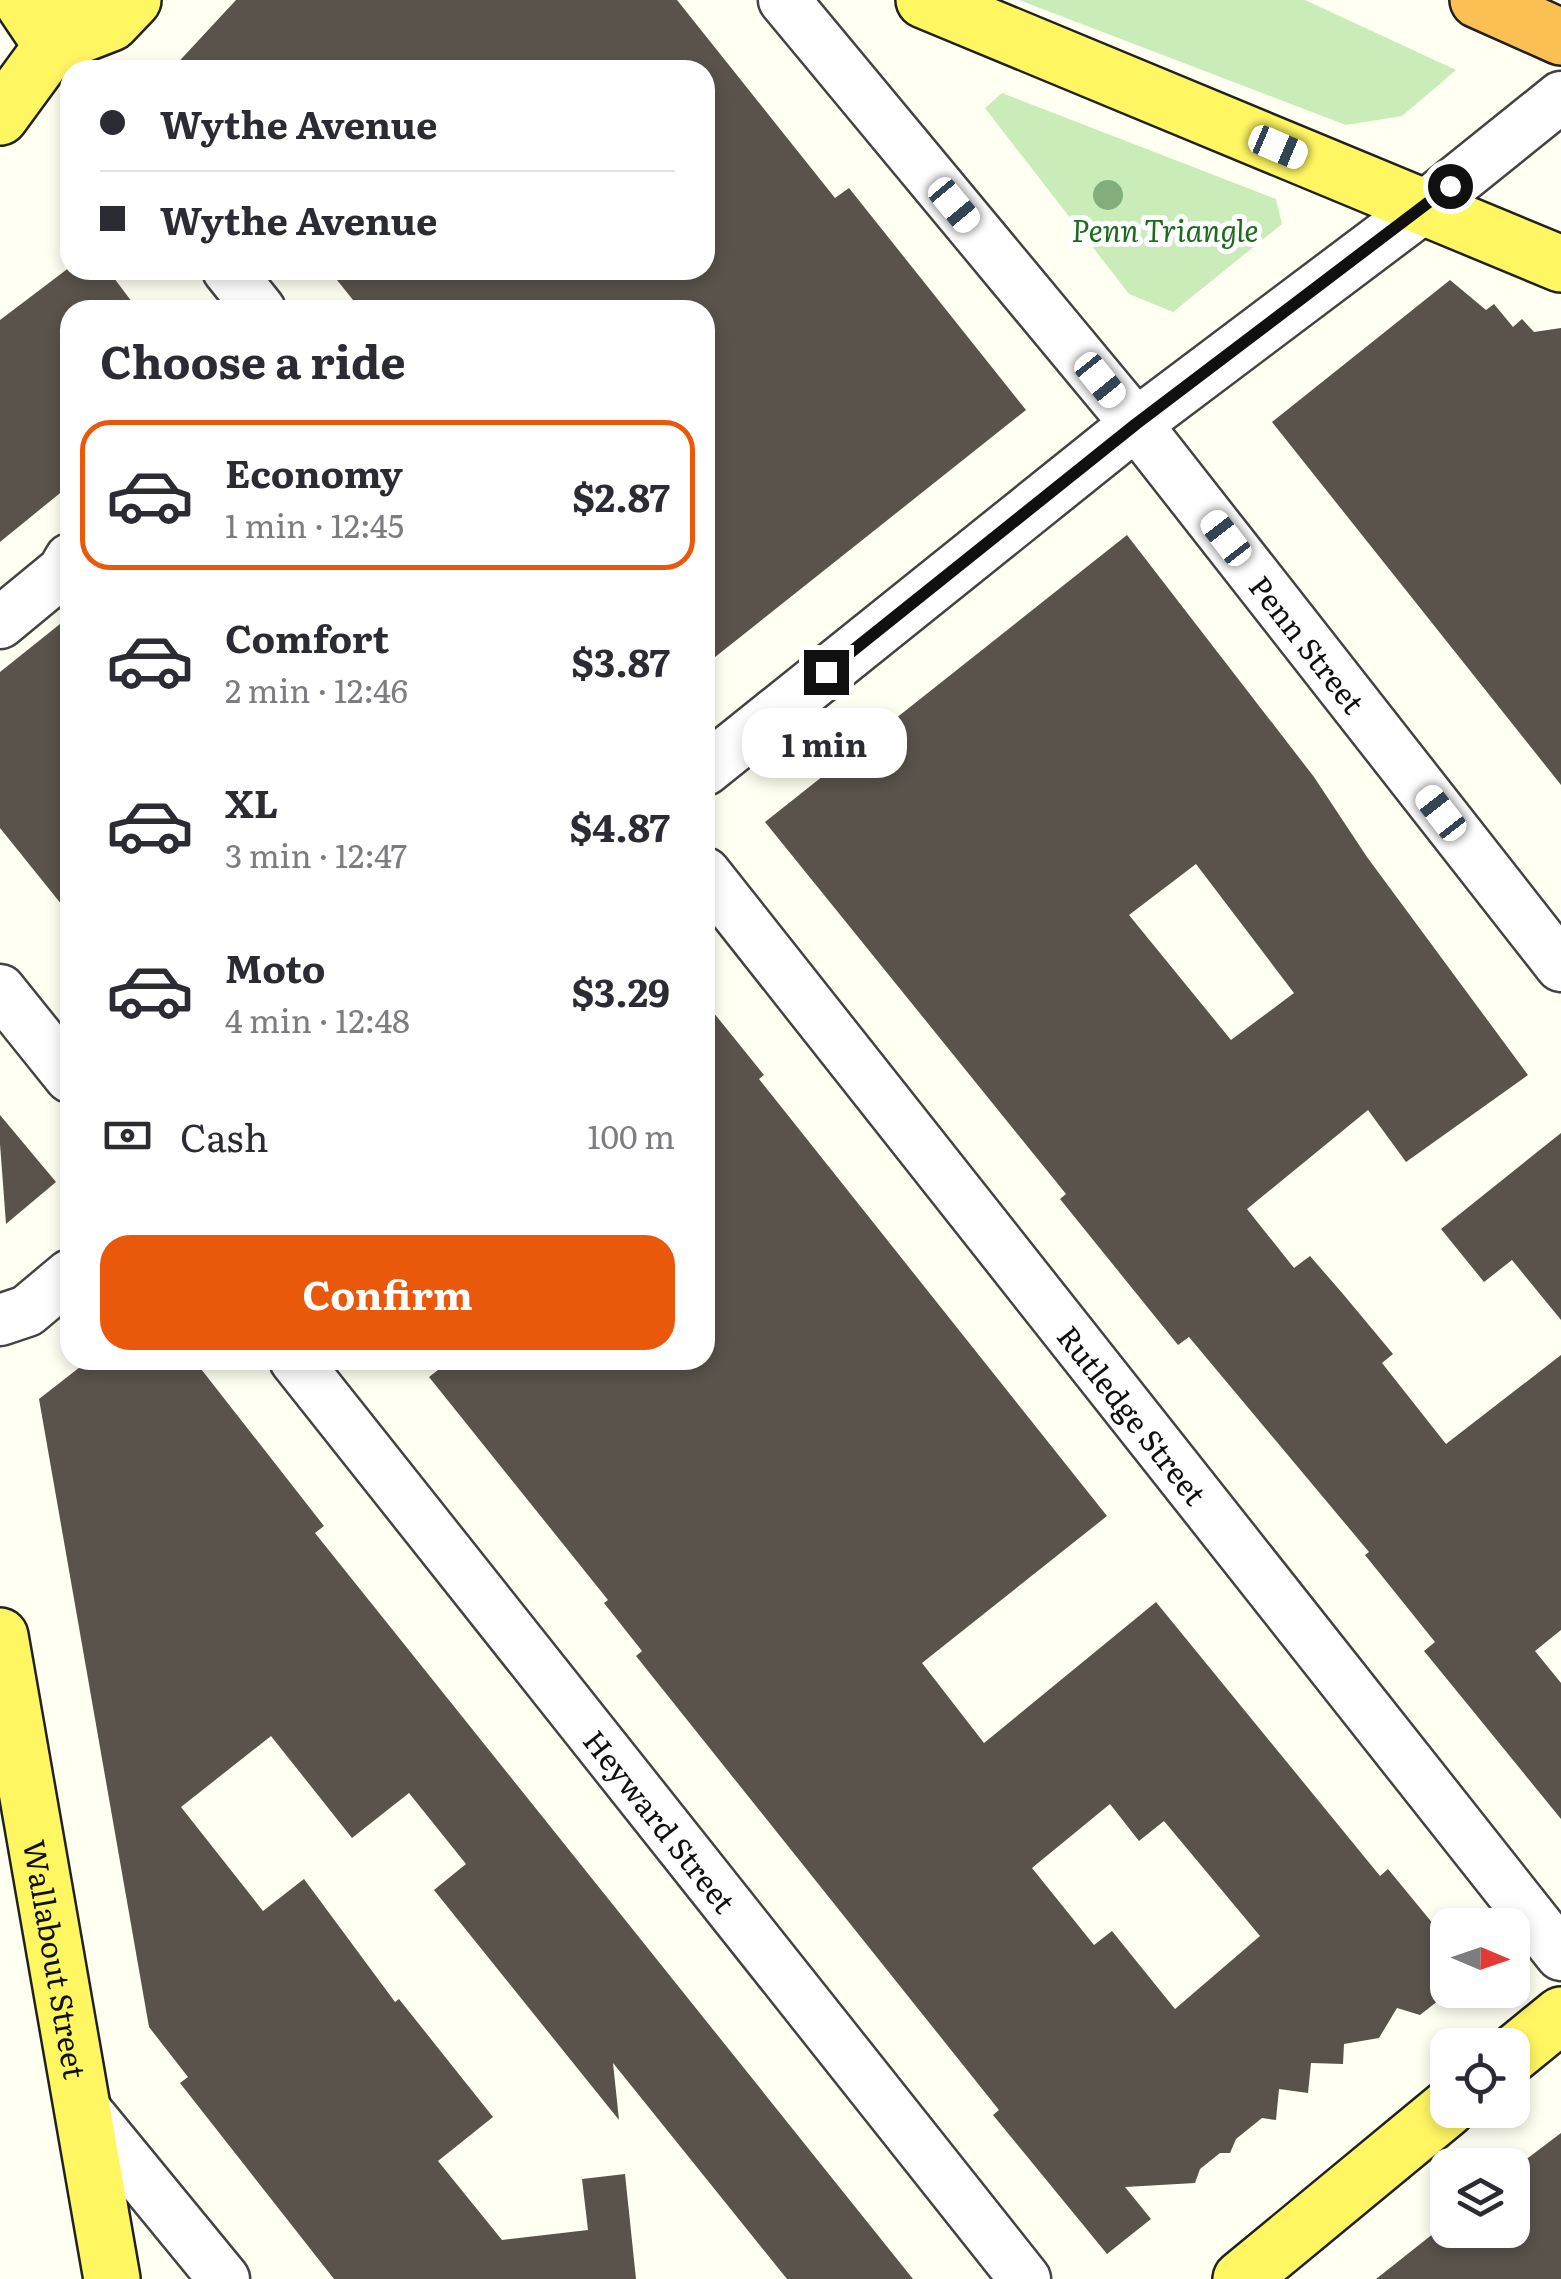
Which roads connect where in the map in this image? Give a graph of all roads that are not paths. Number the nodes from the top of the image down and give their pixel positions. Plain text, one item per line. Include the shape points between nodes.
1 (21, 0) edge
2 (133, 0) edge
3 (784, 0) edge
4 (924, 0) edge
5 (1478, 0) edge
6 (1561, 37) edge
7 (64, 39) edge
8 (1561, 97) edge
9 (0, 117) edge
10 (1423, 208) junction
11 (1561, 264) edge
12 (236, 280) edge
13 (252, 300) edge
14 (1136, 424) junction
15 (60, 573) edge
16 (0, 623) edge
17 (715, 762) edge
18 (715, 885) edge
19 (1561, 966) edge
20 (0, 990) edge
21 (60, 1065) edge
22 (60, 1283) edge
23 (0, 1320) edge
24 (303, 1370) edge
25 (0, 1636) edge
26 (1561, 1955) edge
27 (1561, 2015) edge
28 (1530, 2040) edge
29 (82, 2106) junction
30 (1430, 2123) edge
31 (112, 2279) edge
32 (224, 2279) edge
33 (1025, 2279) edge
34 (1241, 2279) edge

1 - 7 main road
2 - 7 main road via 111,24
3 - 14 street, Penn Street
4 - 10 main road
5 - 6 highway
7 - 9 main road
8 - 10 street
10 - 11 main road
10 - 14 street
12 - 13 street
14 - 17 street
14 - 19 street, Penn Street
15 - 16 street
18 - 26 street, Rutledge Street
20 - 21 street
22 - 23 street via 26,1311
24 - 33 street, Heyward Street
25 - 29 main road, Wallabout Street
27 - 28 main road
29 - 31 main road, Wallabout Street
29 - 32 street
30 - 34 main road

